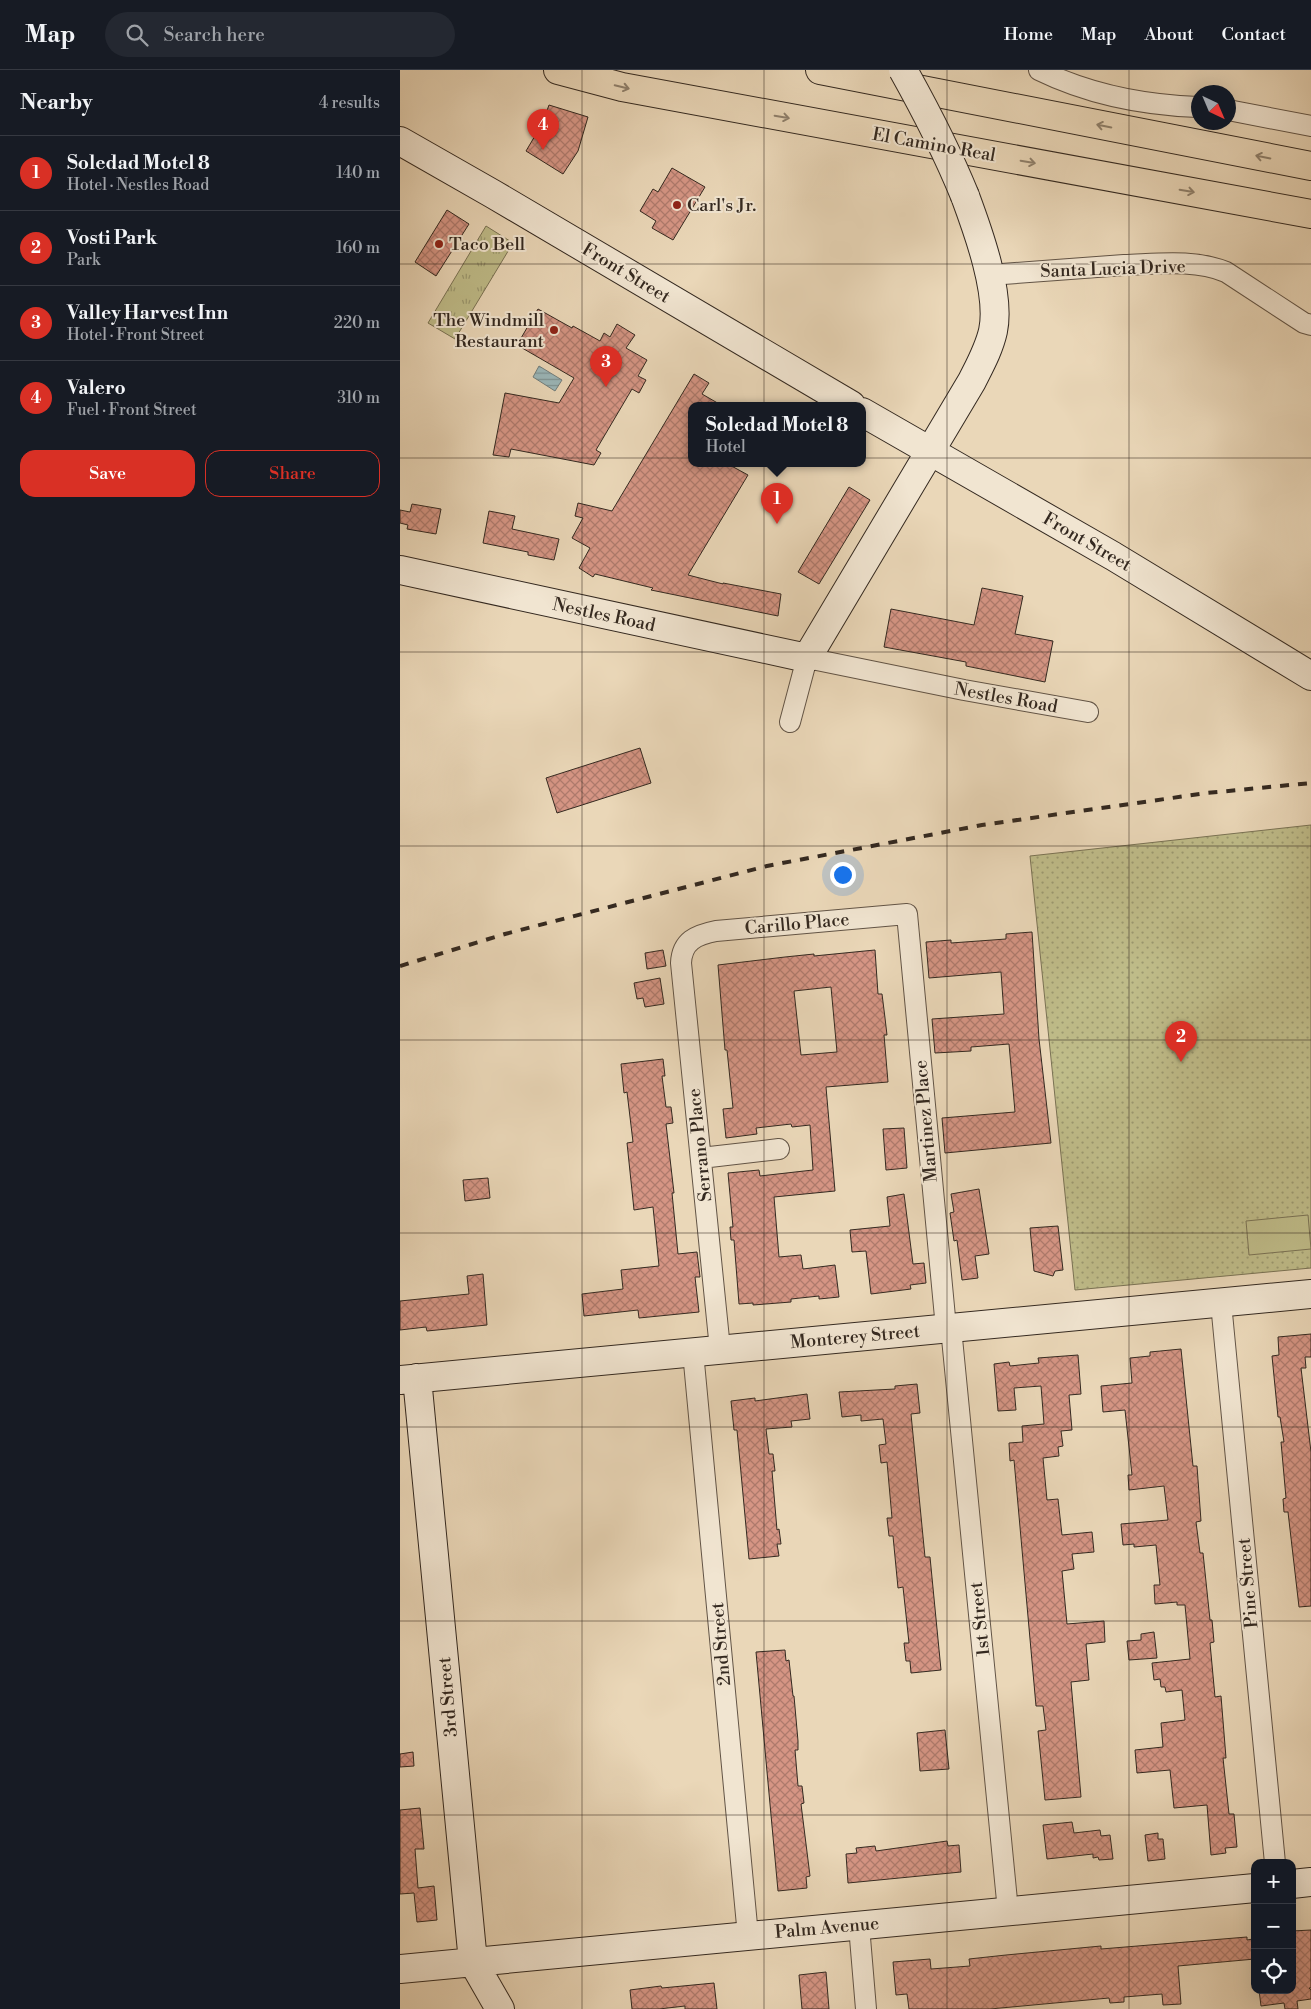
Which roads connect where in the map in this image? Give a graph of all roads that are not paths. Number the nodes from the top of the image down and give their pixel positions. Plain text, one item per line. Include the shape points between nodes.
1 (558, 70) edge
2 (824, 70) edge
3 (902, 70) edge
4 (1038, 70) edge
5 (1191, 107) edge
6 (1236, 112) edge
7 (1311, 126) edge
8 (400, 141) edge
9 (1311, 166) edge
10 (1311, 214) edge
11 (989, 275) junction
12 (1311, 325) edge
13 (846, 402) edge
14 (866, 414) edge
15 (930, 452) junction
16 (400, 570) edge
17 (807, 658) junction
18 (1311, 676) edge
19 (1088, 712) dead end
20 (790, 722) dead end
21 (907, 914) joint
22 (688, 942) joint
23 (778, 1149) dead end
24 (701, 1158) junction
25 (1311, 1294) edge
26 (1221, 1303) junction
27 (949, 1328) junction
28 (720, 1349) junction
29 (693, 1352) junction
30 (408, 1379) edge
31 (1274, 1859) edge
32 (1311, 1882) edge
33 (1296, 1884) edge
34 (1251, 1888) edge
35 (1008, 1911) junction
36 (859, 1926) junction
37 (748, 1936) junction
38 (473, 1962) junction
39 (400, 1969) edge
40 (500, 2009) edge
41 (866, 2009) edge

1 -> 10 highway, El Camino Real via 622,87
9 -> 2 highway
3 - 11 street, bridge via 949,156 979,235
4 - 5 street via 1085,88 1138,101
6 - 7 street
8 - 13 street, Front Street
11 - 12 street, Santa Lucia Drive via 1162,263 1213,266
11 - 15 street via 995,309 987,349
14 - 15 street, Front Street
15 - 17 street
15 - 18 street, Front Street via 1113,556
16 - 17 street, Nestles Road
17 - 19 street, Nestles Road
17 - 20 street
21 - 22 street, Carillo Place via 716,931
21 - 27 street, Martinez Place
22 - 24 street, Serrano Place via 681,963
23 - 24 street
24 - 28 street, Serrano Place
25 - 26 street, Monterey Street
26 - 27 street, Monterey Street
26 - 31 street, Pine Street
27 - 28 street, Monterey Street
27 - 35 street, 1st Street
28 - 29 street, Monterey Street
29 - 30 street, Monterey Street
29 - 37 street, 2nd Street
30 - 38 street, 3rd Street
32 - 33 street
34 - 35 street, Palm Avenue
35 - 36 street, Palm Avenue
36 - 37 street, Palm Avenue
36 - 41 street
37 - 38 street, Palm Avenue
38 - 39 street, Palm Avenue
38 - 40 street, 3rd Street

